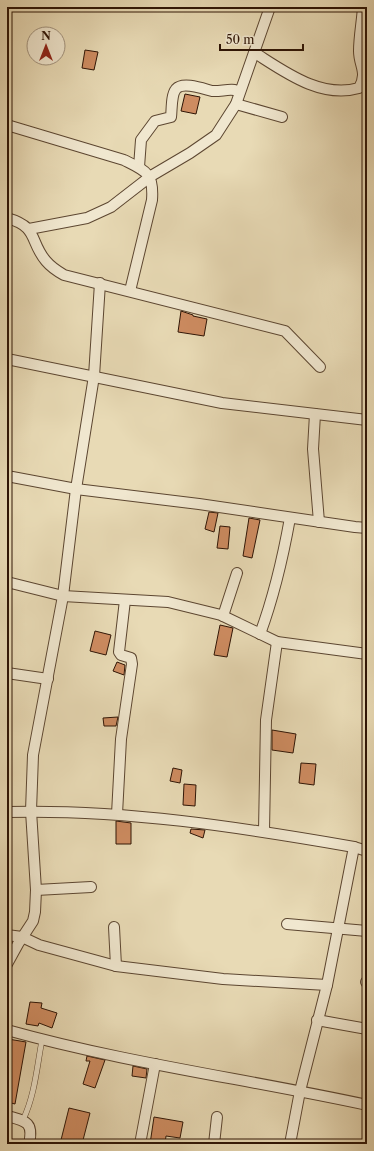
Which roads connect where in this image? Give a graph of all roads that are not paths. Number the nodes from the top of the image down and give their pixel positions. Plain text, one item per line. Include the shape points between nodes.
1 (270, 7) edge
2 (363, 7) edge
3 (255, 53) junction
4 (239, 92) junction
5 (236, 104) junction
6 (282, 117) dead end
7 (7, 125) edge
8 (139, 167) junction
9 (151, 176) junction
10 (7, 218) edge
11 (29, 229) junction
12 (100, 283) junction
13 (130, 292) junction
14 (7, 359) edge
15 (320, 367) dead end
16 (94, 376) junction
17 (315, 414) junction
18 (367, 420) edge
19 (7, 476) edge
20 (76, 489) junction
21 (290, 518) junction
22 (319, 522) junction
23 (367, 528) edge
24 (237, 573) dead end
25 (7, 582) edge
26 (63, 596) junction
27 (125, 600) junction
28 (222, 616) junction
29 (260, 634) junction
30 (278, 642) junction
31 (367, 654) edge
32 (7, 673) edge
33 (48, 679) junction
34 (31, 811) junction
35 (7, 812) edge
36 (117, 814) junction
37 (264, 831) junction
38 (354, 847) junction
39 (367, 850) edge
40 (91, 887) dead end
41 (36, 890) junction
42 (287, 924) dead end
43 (114, 927) dead end
44 (338, 927) junction
45 (367, 931) edge
46 (7, 935) edge
47 (22, 937) junction
48 (7, 964) edge
49 (116, 966) junction
50 (327, 985) junction
51 (317, 1020) junction
52 (367, 1029) edge
53 (7, 1030) edge
54 (42, 1040) junction
55 (155, 1064) junction
56 (300, 1091) junction
57 (367, 1105) edge
58 (7, 1116) edge
59 (217, 1117) dead end
60 (23, 1120) junction
61 (29, 1144) edge
62 (140, 1144) edge
63 (214, 1144) edge
64 (290, 1144) edge

1 - 3 street
2 - 3 street via 359,54 363,81 359,88 338,90 311,85
3 - 4 street
4 - 5 street
4 - 8 street via 233,89 221,92 186,86 178,88 175,91 171,117 155,121 141,140
5 - 6 street
5 - 9 street via 216,135
7 - 8 street via 124,160
8 - 9 street
9 - 11 street via 111,207 87,218
9 - 13 street via 152,200
10 - 11 street via 24,224
11 - 12 street via 45,260 53,268 64,274
12 - 13 street
12 - 16 street
13 - 15 street via 285,331
14 - 16 street
16 - 17 street via 222,403
16 - 20 street
17 - 18 street
17 - 22 street via 313,448
19 - 20 street
20 - 21 street
20 - 26 street
21 - 22 street
21 - 29 street via 283,558
22 - 23 street
24 - 28 street
25 - 26 street
26 - 27 street
26 - 33 street
27 - 28 street via 168,602
27 - 36 street via 119,652 130,658 132,664 121,738
28 - 29 street
29 - 30 street
30 - 31 street
30 - 37 street via 266,720
32 - 33 street
33 - 34 street via 33,755
34 - 35 street
34 - 36 street
34 - 41 street
36 - 37 street
37 - 38 street
38 - 39 street
38 - 44 street
40 - 41 street
41 - 47 street via 33,921
42 - 44 street
43 - 49 street
44 - 45 street
44 - 50 street
46 - 47 street
47 - 48 street
47 - 49 street via 39,945
49 - 50 street via 223,979
50 - 51 street
51 - 52 street
51 - 56 street
53 - 54 street
54 - 55 street
54 - 60 lane via 28,1109
55 - 56 street
55 - 62 street
56 - 57 street
56 - 64 street
58 - 60 street
59 - 63 street
60 - 61 street via 30,1126 32,1133

